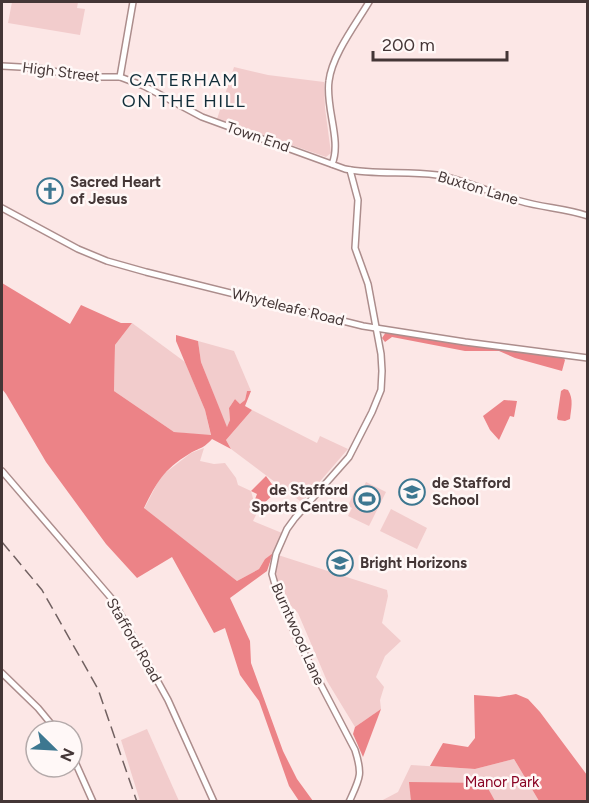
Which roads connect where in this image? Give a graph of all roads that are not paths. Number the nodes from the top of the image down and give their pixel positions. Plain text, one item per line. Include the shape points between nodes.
1 (133, 2) edge
2 (369, 2) edge
3 (2, 66) edge
4 (120, 77) junction
5 (332, 164) junction
6 (350, 170) junction
7 (2, 208) edge
8 (588, 216) edge
9 (376, 326) junction
10 (588, 358) edge
11 (2, 471) edge
12 (2, 672) edge
13 (47, 719) edge
14 (83, 779) edge
15 (93, 801) edge
16 (214, 801) edge
17 (349, 801) edge

1 - 4 street
2 - 5 street via 331,69 328,96 335,147
3 - 4 street, High Street via 81,77
4 - 5 street, Town End via 202,117
5 - 6 street, Buxton Lane
6 - 8 street, Buxton Lane via 440,175 521,202
6 - 9 street, Burntwood Lane via 358,200 355,248 368,284
7 - 9 street, Whyteleafe Road via 107,261 363,326
9 - 10 street, Whyteleafe Road
9 - 17 street, Burntwood Lane via 382,384 372,412 345,463 295,518 279,546 272,574 298,643 358,761 359,781
11 - 16 street, Stafford Road via 112,599 168,700
12 - 13 street
14 - 15 street

